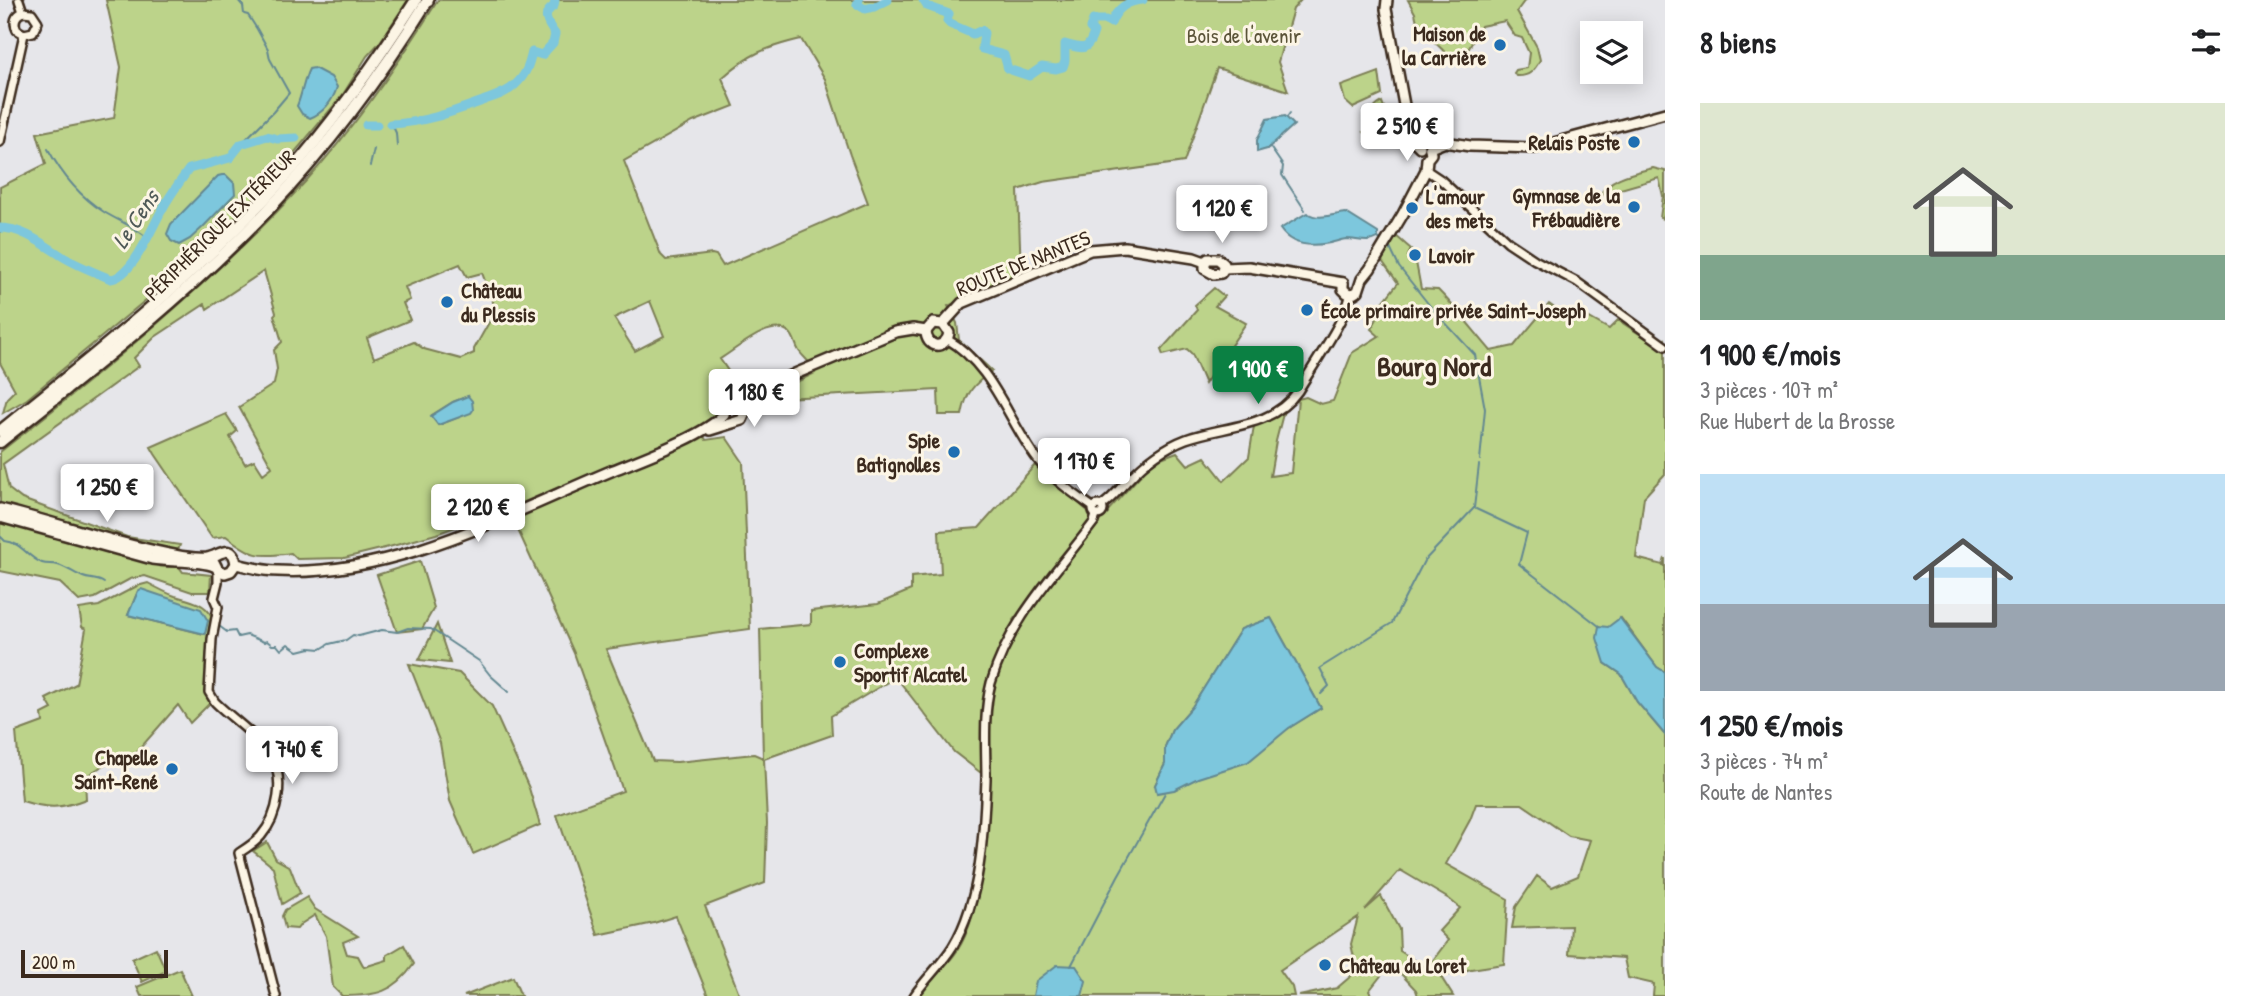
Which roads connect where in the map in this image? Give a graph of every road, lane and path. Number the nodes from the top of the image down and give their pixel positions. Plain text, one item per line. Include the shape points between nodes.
1 (19, 0) edge
2 (416, 0) edge
3 (428, 0) edge
4 (1384, 2) edge
5 (23, 12) junction
6 (24, 34) junction
7 (1665, 113) edge
8 (0, 142) edge
9 (1425, 148) junction
10 (1426, 170) junction
11 (1357, 282) junction
12 (1343, 283) junction
13 (1350, 294) junction
14 (943, 324) junction
15 (926, 331) junction
16 (947, 339) junction
17 (1665, 346) edge
18 (767, 386) junction
19 (739, 400) junction
20 (746, 409) junction
21 (724, 414) junction
22 (732, 422) junction
23 (705, 430) junction
24 (0, 431) edge
25 (0, 442) edge
26 (0, 509) edge
27 (1097, 510) junction
28 (0, 517) edge
29 (236, 564) junction
30 (218, 566) junction
31 (276, 996) edge
32 (914, 996) edge

1 - 5 street
2 - 24 highway via 341,110 262,203 146,311
3 - 25 highway, PÉRIPHÉRIQUE EXTÉRIEUR via 343,123 266,212 158,314
4 - 9 main road via 1410,137
5 - 6 street via 14,24
5 - 6 street via 33,14 38,22 33,32
6 - 8 street
7 - 9 main road via 1535,149 1445,142
9 - 10 main road via 1431,154
10 - 11 main road via 1385,244
10 - 17 street via 1508,242 1577,282
11 - 12 main road via 1349,278
11 - 13 main road via 1356,293
12 - 13 main road
12 - 14 main road, ROUTE DE NANTES via 1249,267 1224,268 1214,274 1205,269 1205,262 1194,258 1125,247 1094,249 962,303
13 - 27 street via 1345,312 1289,401 1256,423 1177,444 1139,470
14 - 15 main road via 933,323
14 - 16 main road via 948,329
15 - 16 main road via 934,345
15 - 18 main road via 895,332
16 - 27 street via 983,372 1049,473
18 - 19 main road
18 - 20 main road
19 - 20 main road
19 - 21 main road via 726,403
20 - 22 main road via 743,420
21 - 22 main road
21 - 23 main road
22 - 23 main road
23 - 29 main road via 488,523 403,554 298,572
26 - 30 main road
27 - 32 street via 1094,523 1022,614 998,662 987,708 984,817 972,896 954,944
28 - 30 main road via 152,559
29 - 30 main road via 231,571
29 - 30 main road via 235,558 222,551
30 - 31 street via 209,692 271,754 277,770 273,815 259,838 239,853

